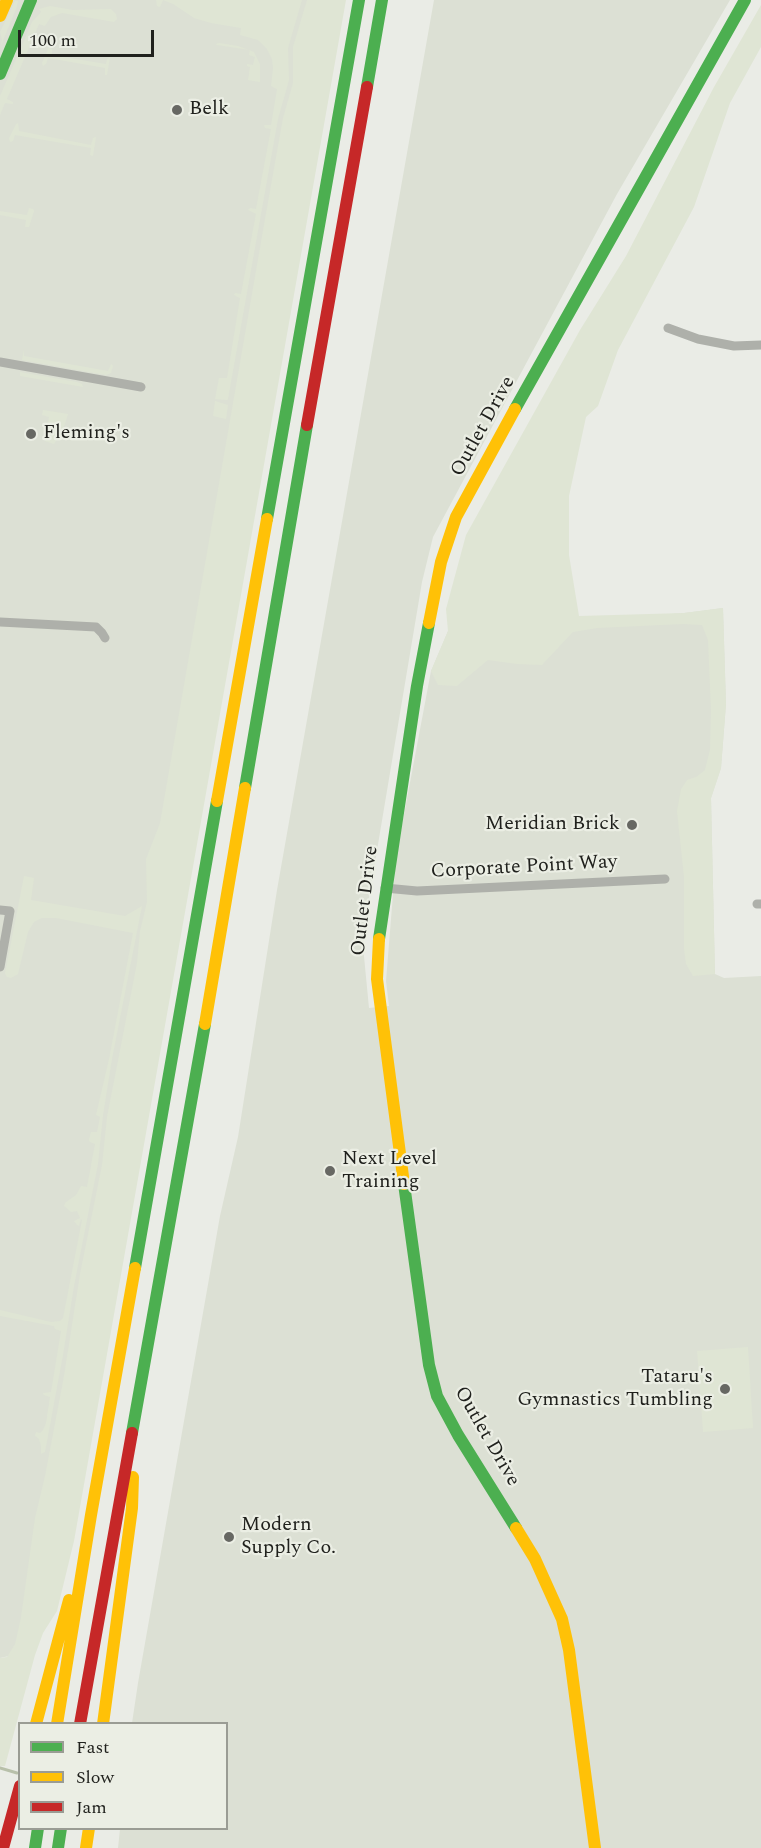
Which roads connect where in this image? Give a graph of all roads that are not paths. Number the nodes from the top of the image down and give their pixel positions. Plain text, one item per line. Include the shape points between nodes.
1 (7, 0) edge
2 (31, 0) edge
3 (359, 0) edge
4 (382, 0) edge
5 (745, 0) edge
6 (0, 16) edge
7 (0, 74) edge
8 (668, 328) dead end
9 (761, 345) edge
10 (0, 362) edge
11 (141, 387) dead end
12 (0, 622) edge
13 (105, 638) dead end
14 (665, 879) dead end
15 (385, 888) junction
16 (0, 910) edge
17 (0, 967) edge
18 (134, 1419) junction
19 (91, 1515) junction
20 (37, 1722) edge
21 (57, 1722) edge
22 (80, 1722) edge
23 (103, 1722) edge
24 (18, 1793) edge
25 (38, 1830) edge
26 (61, 1830) edge
27 (89, 1830) edge
28 (3, 1848) edge
29 (34, 1848) edge
30 (58, 1848) edge
31 (86, 1848) edge
32 (595, 1848) edge

1 - 6 main road
2 - 7 main road
3 - 19 main road
4 - 18 main road
5 - 15 main road, Outlet Drive via 456,517 441,562
8 - 9 street via 734,346
10 - 11 street
12 - 13 street via 96,627
14 - 15 street, Corporate Point Way via 417,891
15 - 32 main road, Outlet Drive via 378,945 379,999 429,1365 437,1396 535,1559 562,1619
16 - 17 street via 10,912
18 - 22 main road
18 - 23 main road via 132,1508
19 - 20 main road
19 - 21 main road
24 - 28 main road
25 - 29 main road
26 - 30 main road
27 - 31 main road

